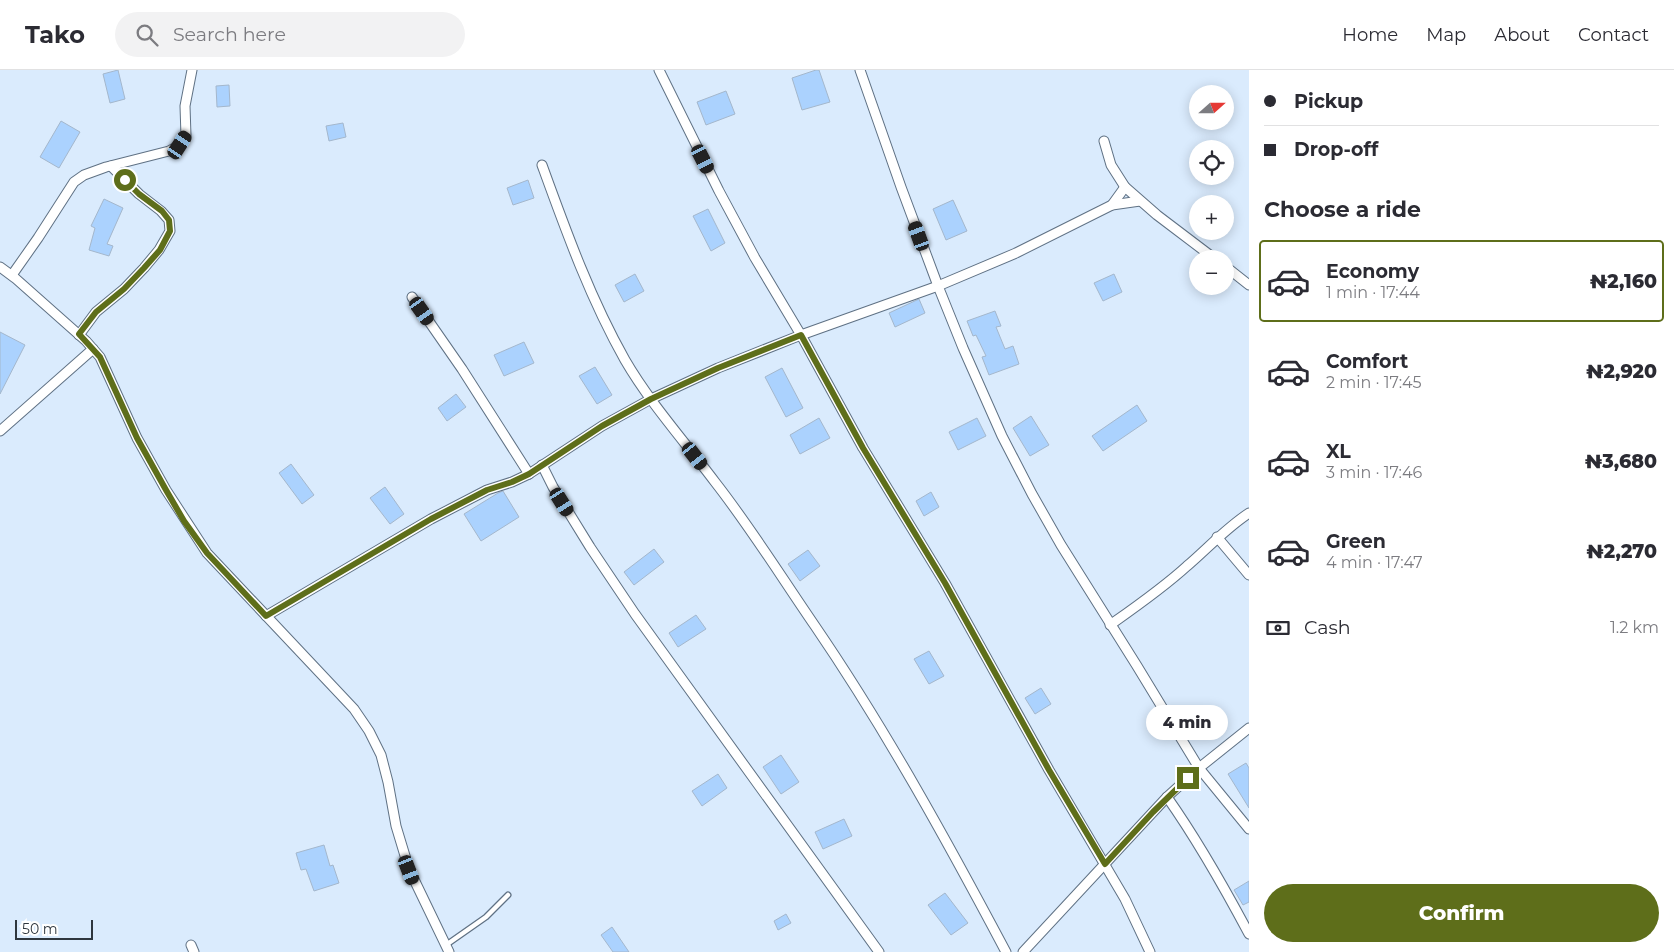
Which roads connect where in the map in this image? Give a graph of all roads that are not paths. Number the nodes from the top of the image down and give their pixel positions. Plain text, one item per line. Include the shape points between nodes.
1 (192, 70) edge
2 (659, 70) edge
3 (860, 70) edge
4 (1104, 141) dead end
5 (542, 165) dead end
6 (112, 166) junction
7 (1125, 188) junction
8 (1140, 201) junction
9 (1112, 205) junction
10 (1203, 250) edge
11 (0, 267) edge
12 (1234, 273) edge
13 (12, 275) junction
14 (1249, 285) edge
15 (938, 286) junction
16 (412, 297) dead end
17 (79, 334) junction
18 (801, 335) junction
19 (93, 350) junction
20 (651, 399) junction
21 (0, 430) edge
22 (542, 465) junction
23 (529, 474) junction
24 (1249, 514) edge
25 (1217, 538) junction
26 (1249, 575) edge
27 (266, 616) junction
28 (1110, 625) junction
29 (1249, 728) edge
30 (1199, 768) junction
31 (1167, 797) junction
32 (1249, 829) edge
33 (1105, 864) junction
34 (508, 894) dead end
35 (1249, 934) edge
36 (447, 948) edge
37 (879, 952) edge
38 (1006, 952) edge
39 (1023, 952) edge
40 (1150, 952) edge

1 - 6 street via 185,106 186,136 180,145
2 - 18 street via 719,192
3 - 15 street
4 - 7 street
5 - 20 street via 572,249 600,311 625,360
6 - 13 street via 74,182
6 - 17 street via 139,194 162,211 169,220 170,231 160,250 124,289 96,312
7 - 8 street
7 - 9 street
8 - 9 street
8 - 10 street
9 - 15 street via 1016,253
11 - 13 street
12 - 14 street
13 - 17 street
15 - 18 street
15 - 28 street via 990,410 1028,486
16 - 23 street
17 - 19 street
18 - 20 street
18 - 33 street via 863,448 945,583
19 - 21 street
19 - 27 street via 100,357 137,438 184,521 207,553
20 - 22 street
20 - 38 street via 717,484 867,704
22 - 23 street
22 - 37 street via 590,547 635,614
23 - 27 street via 487,490 431,519
24 - 25 street
25 - 26 street
25 - 28 street via 1159,590
27 - 36 street via 354,708 369,731 381,756 409,870
28 - 30 street
29 - 30 street
30 - 31 street
30 - 32 street
31 - 33 street
31 - 35 street via 1200,846
33 - 39 street
33 - 40 street
34 - 36 lane via 486,918

